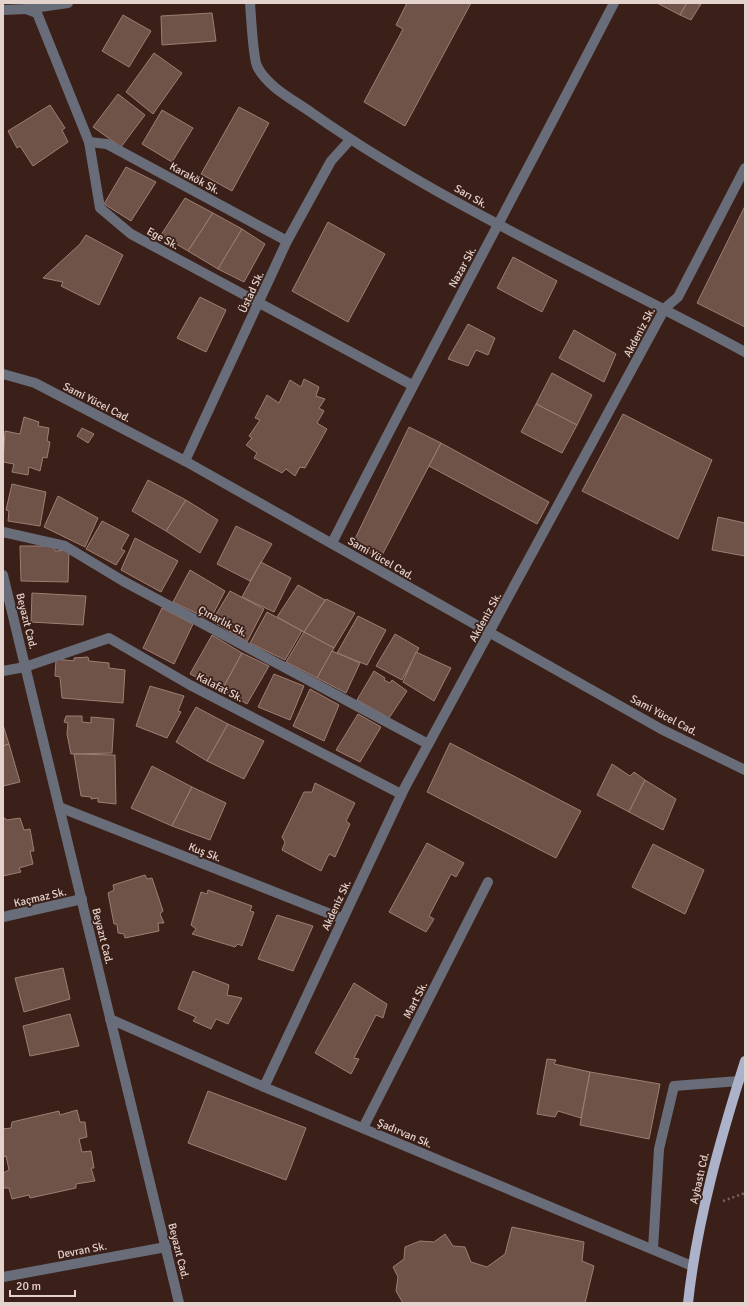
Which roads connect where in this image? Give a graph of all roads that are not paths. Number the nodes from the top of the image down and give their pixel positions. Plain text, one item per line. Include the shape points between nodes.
1 (68, 3) edge
2 (250, 3) edge
3 (614, 3) edge
4 (26, 9) junction
5 (3, 10) edge
6 (350, 140) junction
7 (89, 142) junction
8 (745, 168) edge
9 (499, 226) junction
10 (287, 241) junction
11 (259, 302) junction
12 (665, 308) junction
13 (745, 352) edge
14 (3, 374) edge
15 (412, 385) junction
16 (185, 461) junction
17 (3, 532) edge
18 (332, 543) junction
19 (3, 575) edge
20 (490, 633) junction
21 (25, 667) junction
22 (3, 671) edge
23 (428, 744) junction
24 (745, 770) edge
25 (401, 794) junction
26 (59, 807) junction
27 (488, 882) dead end
28 (82, 899) junction
29 (3, 917) edge
30 (343, 919) junction
31 (110, 1019) junction
32 (745, 1061) edge
33 (738, 1081) junction
34 (264, 1087) junction
35 (363, 1128) junction
36 (166, 1247) junction
37 (653, 1249) junction
38 (692, 1266) junction
39 (3, 1277) edge
40 (179, 1303) edge
41 (688, 1303) edge

1 - 4 street
2 - 6 street, Sarı Sk. via 256,66 270,83
3 - 9 street, Nazar Sk.
4 - 5 street
4 - 7 street, Ege Sk. via 38,14
6 - 9 street, Sarı Sk.
6 - 10 street, Üstad Sk. via 331,161
7 - 10 street, Karakök Sk. via 107,144
7 - 11 street, Ege Sk. via 100,208 131,234
8 - 12 street, Akdeniz Sk. via 678,297
9 - 12 street, Sarı Sk.
9 - 15 street, Nazar Sk.
10 - 11 street, Üstad Sk.
11 - 15 street, Ege Sk.
11 - 16 street, Üstad Sk.
12 - 13 street, Sarı Sk.
12 - 20 street, Akdeniz Sk.
14 - 16 street, Sami Yücel Cad. via 35,383
15 - 18 street, Nazar Sk.
16 - 18 street, Sami Yücel Cad.
17 - 23 street, Çınarlık Sk. via 65,546 123,581
18 - 20 street, Sami Yücel Cad.
19 - 21 street, Beyazıt Cad.
20 - 23 street, Akdeniz Sk.
20 - 24 street, Sami Yücel Cad. via 661,729
21 - 22 street, Kalafat Sk.
21 - 25 street, Kalafat Sk. via 109,638 190,685
21 - 26 street, Beyazıt Cad.
23 - 25 street, Akdeniz Sk.
25 - 30 street, Akdeniz Sk.
26 - 28 street, Beyazıt Cad.
26 - 30 street, Kuş Sk.
27 - 35 street, Mart Sk.
28 - 29 street, Kaçmaz Sk.
28 - 31 street, Beyazıt Cad.
30 - 34 street, Akdeniz Sk.
31 - 34 street, Şadırvan Sk.
31 - 36 street, Beyazıt Cad.
32 - 33 main road, Aybastı Cd.
33 - 37 street via 674,1086 659,1149
33 - 38 main road, Aybastı Cd. via 713,1168
34 - 35 street, Şadırvan Sk.
35 - 37 street, Şadırvan Sk.
36 - 39 street, Devran Sk.
36 - 40 street, Beyazıt Cad.
37 - 38 street, Şadırvan Sk.
38 - 41 main road, Aybastı Cd.

